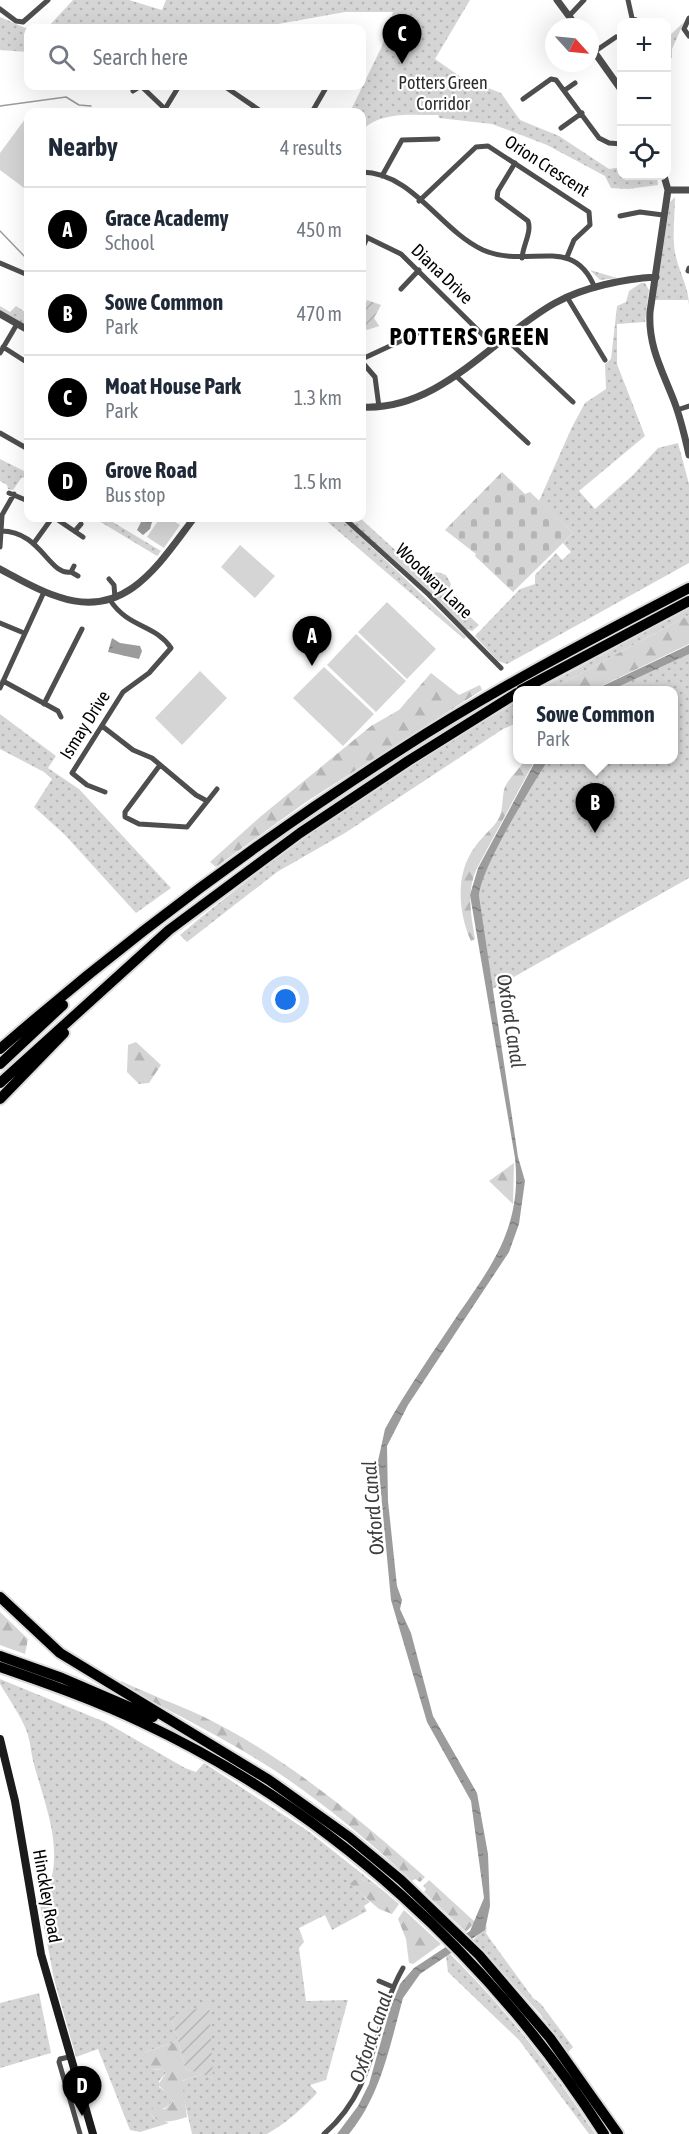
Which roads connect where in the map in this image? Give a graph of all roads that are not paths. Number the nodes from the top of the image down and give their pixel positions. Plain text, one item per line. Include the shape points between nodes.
1 (48, 0) edge
2 (557, 0) edge
3 (584, 0) edge
4 (628, 0) edge
5 (0, 9) edge
6 (569, 16) joint
7 (633, 18) edge
8 (689, 18) edge
9 (688, 35) edge
10 (616, 37) dead end
11 (599, 46) edge
12 (599, 59) edge
13 (575, 83) dead end
14 (617, 85) edge
15 (136, 90) edge
16 (145, 90) edge
17 (177, 90) edge
18 (230, 90) edge
19 (325, 90) edge
20 (565, 90) junction
21 (133, 92) dead end
22 (523, 99) dead end
23 (164, 108) edge
24 (168, 108) edge
25 (256, 108) edge
26 (314, 108) edge
27 (582, 113) junction
28 (561, 128) dead end
29 (438, 139) dead end
30 (617, 144) edge
31 (515, 163) junction
32 (366, 173) edge
33 (382, 176) junction
34 (665, 180) edge
35 (668, 190) junction
36 (689, 190) edge
37 (419, 201) junction
38 (663, 215) junction
39 (620, 216) dead end
40 (366, 238) edge
41 (567, 257) junction
42 (522, 258) junction
43 (0, 263) edge
44 (419, 270) junction
45 (24, 273) edge
46 (656, 277) junction
47 (595, 288) junction
48 (401, 289) dead end
49 (567, 297) junction
50 (0, 315) edge
51 (17, 324) junction
52 (24, 328) edge
53 (418, 333) dead end
54 (506, 338) junction
55 (494, 346) junction
56 (2, 350) edge
57 (366, 358) edge
58 (605, 360) dead end
59 (24, 361) edge
60 (366, 365) edge
61 (455, 375) junction
62 (573, 402) dead end
63 (689, 406) edge
64 (366, 407) edge
65 (379, 407) junction
66 (677, 410) junction
67 (0, 433) edge
68 (528, 443) dead end
69 (24, 447) edge
70 (689, 455) edge
71 (24, 499) edge
72 (51, 522) edge
73 (60, 522) edge
74 (191, 522) edge
75 (348, 522) edge
76 (81, 524) dead end
77 (1, 531) edge
78 (75, 531) junction
79 (83, 537) dead end
80 (34, 543) junction
81 (0, 547) edge
82 (74, 566) dead end
83 (0, 570) edge
84 (71, 573) junction
85 (78, 576) dead end
86 (110, 579) dead end
87 (689, 588) edge
88 (44, 592) junction
89 (112, 599) junction
90 (689, 601) edge
91 (0, 623) edge
92 (82, 629) dead end
93 (24, 633) junction
94 (501, 668) dead end
95 (3, 681) junction
96 (529, 686) edge
97 (0, 688) edge
98 (513, 695) edge
99 (44, 704) junction
100 (62, 713) dead end
101 (102, 726) junction
102 (160, 765) junction
103 (217, 789) dead end
104 (105, 792) dead end
105 (207, 801) junction
106 (162, 918) junction
107 (169, 930) junction
108 (0, 1049) edge
109 (0, 1064) edge
110 (0, 1083) edge
111 (0, 1099) edge
112 (0, 1597) edge
113 (0, 1656) edge
114 (0, 1667) edge
115 (0, 1739) edge
116 (233, 1759) junction
117 (475, 1959) junction
118 (403, 1968) dead end
119 (379, 1981) dead end
120 (393, 1987) junction
121 (69, 2057) junction
122 (80, 2134) edge
123 (93, 2134) edge
124 (324, 2134) edge
125 (604, 2134) edge
126 (618, 2134) edge

1 - 5 street via 23,22
2 - 6 street
3 - 6 street
4 - 7 street
8 - 9 street via 684,29
10 - 11 street
12 - 14 street
13 - 20 street
15 - 21 street
16 - 23 street
17 - 24 street
18 - 25 street
19 - 26 street
20 - 22 street via 551,79
20 - 27 street
27 - 28 street
27 - 30 street via 599,138
29 - 33 street via 402,140
31 - 37 street, Orion Crescent via 488,146 476,147
31 - 41 street, Orion Crescent via 589,212 590,225 574,240
31 - 42 street via 497,198 528,221 530,231
32 - 33 street
33 - 37 street
34 - 35 street
35 - 36 street
35 - 38 street
37 - 42 street via 472,244 493,254
38 - 39 street via 640,212
38 - 46 street
40 - 44 street, Diana Drive via 398,252
41 - 42 street
41 - 47 street via 585,269
43 - 45 street
44 - 48 street
44 - 55 street, Diana Drive
46 - 47 street
46 - 66 street via 650,312 651,339
47 - 49 street
49 - 54 street
49 - 58 street
50 - 51 street
51 - 52 street
51 - 56 street
53 - 57 street
54 - 55 street
54 - 62 street
55 - 61 street
56 - 59 street
60 - 65 street via 375,377
61 - 65 street via 414,399
61 - 68 street
63 - 66 street
64 - 65 street
66 - 70 street
67 - 69 street
71 - 77 street via 11,494 2,515
72 - 80 street
73 - 78 street
74 - 89 street via 149,575 132,590
75 - 94 street, Woodway Lane
76 - 78 street
77 - 80 street via 20,534
77 - 81 street
78 - 79 street
80 - 84 street via 56,568
82 - 84 street
83 - 88 street
84 - 85 street
86 - 89 street via 114,585
87 - 106 highway via 511,683 400,749 292,822
88 - 89 street via 75,602
88 - 93 street
89 - 101 street, Ismay Drive via 124,618 155,632 171,648 149,673 126,689
90 - 96 highway
91 - 93 street
92 - 99 street
93 - 95 street
95 - 97 street
95 - 99 street
98 - 107 highway via 300,833
99 - 100 street
101 - 102 street
101 - 104 street, Ismay Drive via 72,774
102 - 105 street
102 - 105 street via 125,817 139,824 187,827
103 - 105 street
106 - 108 highway
106 - 109 highway
107 - 110 highway
107 - 111 highway
112 - 116 highway via 60,1653
113 - 116 highway via 103,1695
114 - 117 highway via 135,1720 220,1764 341,1845
115 - 121 main road, Hinckley Road via 15,1801 41,1954
116 - 117 highway via 349,1837 446,1921
117 - 125 highway via 543,2046
117 - 126 highway via 550,2038
118 - 120 street
119 - 120 street
120 - 124 street via 374,2054 357,2093 337,2123
121 - 122 street via 59,2062
121 - 123 main road, Hinckley Road

